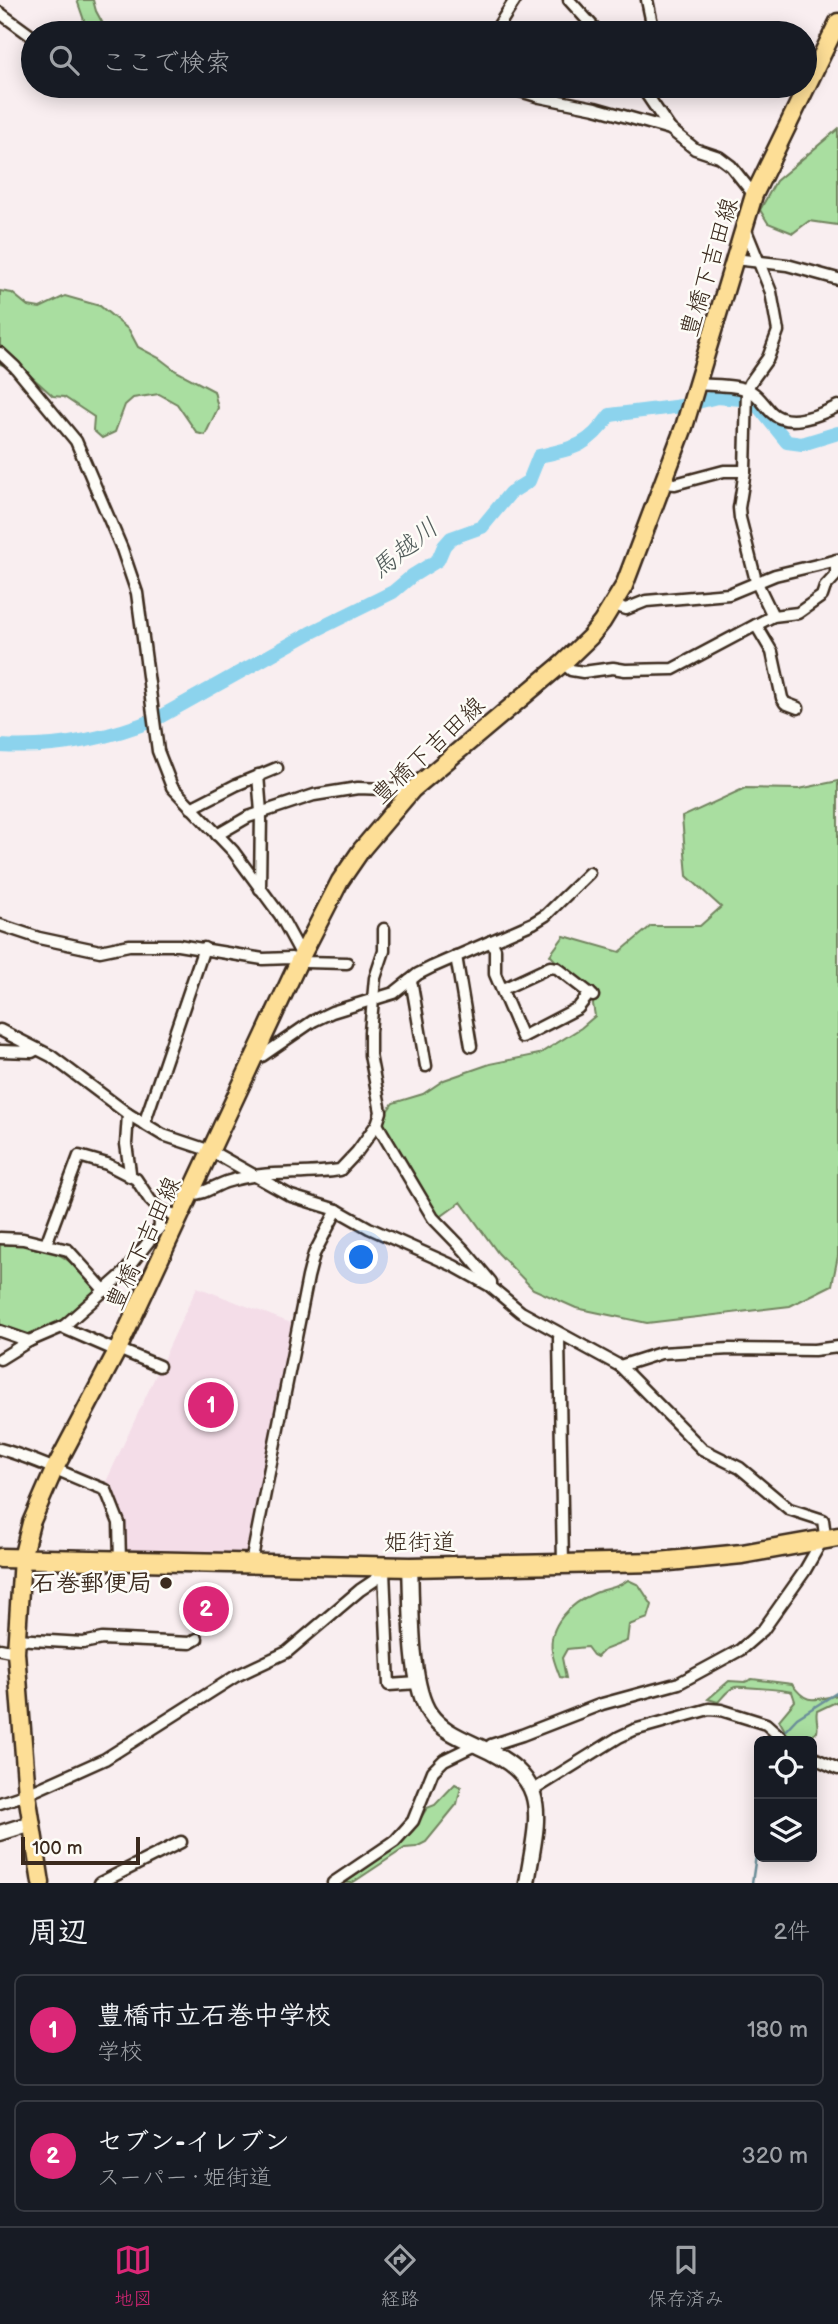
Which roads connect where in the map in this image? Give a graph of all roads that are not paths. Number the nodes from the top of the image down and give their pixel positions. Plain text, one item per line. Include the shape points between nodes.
1 (515, 0) edge
2 (569, 0) edge
3 (647, 0) edge
4 (0, 13) edge
5 (502, 21) edge
6 (588, 21) edge
7 (651, 21) edge
8 (838, 22) edge
9 (21, 28) edge
10 (817, 65) edge
11 (545, 98) edge
12 (648, 98) edge
13 (801, 98) edge
14 (670, 130) junction
15 (754, 195) junction
16 (743, 228) junction
17 (734, 259) junction
18 (759, 261) junction
19 (838, 279) edge
20 (0, 353) edge
21 (697, 385) junction
22 (747, 396) junction
23 (838, 406) edge
24 (746, 471) junction
25 (664, 483) junction
26 (837, 560) edge
27 (756, 581) junction
28 (613, 605) junction
29 (773, 616) junction
30 (756, 625) junction
31 (563, 663) junction
32 (798, 708) dead end
33 (277, 768) dead end
34 (258, 775) junction
35 (412, 790) junction
36 (191, 808) junction
37 (261, 812) junction
38 (217, 835) junction
39 (589, 873) dead end
40 (260, 889) junction
41 (0, 925) edge
42 (384, 929) dead end
43 (491, 941) junction
44 (204, 948) junction
45 (456, 956) junction
46 (301, 957) junction
47 (347, 963) dead end
48 (409, 981) junction
49 (503, 989) junction
50 (372, 1001) junction
51 (0, 1030) edge
52 (471, 1045) dead end
53 (37, 1049) junction
54 (0, 1051) edge
55 (255, 1055) junction
56 (426, 1066) dead end
57 (128, 1114) junction
58 (144, 1124) junction
59 (377, 1124) junction
60 (211, 1151) junction
61 (252, 1175) junction
62 (129, 1176) junction
63 (191, 1195) junction
64 (159, 1209) junction
65 (337, 1210) junction
66 (180, 1217) junction
67 (0, 1238) edge
68 (46, 1244) junction
69 (491, 1287) junction
70 (105, 1291) junction
71 (64, 1326) junction
72 (0, 1331) edge
73 (561, 1335) junction
74 (29, 1341) junction
75 (838, 1347) edge
76 (118, 1350) junction
77 (0, 1359) edge
78 (159, 1366) dead end
79 (620, 1366) junction
80 (0, 1449) edge
81 (54, 1470) junction
82 (830, 1538) edge
83 (0, 1558) edge
84 (22, 1558) junction
85 (120, 1560) junction
86 (251, 1563) junction
87 (563, 1564) junction
88 (410, 1567) junction
89 (384, 1571) junction
90 (197, 1639) dead end
91 (11, 1646) edge
92 (418, 1683) junction
93 (779, 1736) edge
94 (481, 1747) junction
95 (817, 1759) edge
96 (838, 1769) edge
97 (532, 1791) junction
98 (27, 1794) junction
99 (0, 1803) edge
100 (32, 1822) junction
101 (0, 1833) edge
102 (181, 1842) dead end
103 (41, 1883) edge
104 (100, 1883) edge
105 (333, 1883) edge
106 (527, 1883) edge

1 - 5 street
2 - 6 street
3 - 7 street
4 - 9 street
8 - 10 main road, 豊橋下吉田線
11 - 14 street
12 - 14 street
13 - 15 main road, 豊橋下吉田線
14 - 15 street via 695,149 731,166
15 - 16 main road, 豊橋下吉田線
16 - 17 main road, 豊橋下吉田線
16 - 18 street
17 - 18 street
17 - 21 main road, 豊橋下吉田線
18 - 19 street
18 - 22 street via 778,331
20 - 36 street via 76,441 122,549 137,593 162,765 172,787
21 - 22 street
21 - 25 main road, 豊橋下吉田線
22 - 23 street via 760,399 782,418 809,418
22 - 24 street
24 - 25 street via 718,471
24 - 27 street via 739,509
25 - 28 main road, 豊橋下吉田線 via 634,565
26 - 27 street
26 - 29 street via 836,575 822,596 798,613
27 - 28 street via 729,593 646,601 626,609
27 - 29 street
28 - 31 main road, 豊橋下吉田線
29 - 30 street
30 - 31 street via 673,669 583,672
30 - 32 street via 772,652 782,698
31 - 35 main road, 豊橋下吉田線
33 - 34 street
34 - 36 street
34 - 37 street
35 - 37 street via 348,788
35 - 46 main road, 豊橋下吉田線 via 340,881
36 - 38 street
37 - 38 street
37 - 40 street
38 - 40 street
39 - 43 street via 546,915
40 - 46 street via 281,915
41 - 44 street via 100,951 129,945
42 - 50 street via 384,951
43 - 45 street
43 - 49 street via 495,974
44 - 46 street via 263,959
44 - 58 street
45 - 48 street
45 - 52 street
46 - 47 street
46 - 55 main road, 豊橋下吉田線
48 - 50 street
48 - 56 street
49 - 49 street via 522,1037 578,1008 593,995 550,967
50 - 55 street via 332,1012 262,1056
50 - 59 street via 370,1055 381,1112
51 - 53 street
53 - 54 street
53 - 57 street
55 - 60 main road, 豊橋下吉田線
57 - 58 street
57 - 62 street
58 - 60 street
59 - 61 street via 340,1170
59 - 69 street via 433,1218
60 - 61 street
60 - 63 main road, 豊橋下吉田線
61 - 63 street
61 - 65 street via 291,1196
62 - 64 street
62 - 68 street via 79,1156
63 - 66 main road, 豊橋下吉田線
64 - 66 street
64 - 70 street via 160,1227
65 - 69 street
65 - 86 street via 311,1265
66 - 76 main road, 豊橋下吉田線
67 - 68 street
68 - 70 street via 68,1251
69 - 73 street via 521,1312
70 - 71 street
71 - 74 street
71 - 76 street
72 - 74 street
73 - 79 street
73 - 87 street
74 - 77 street
75 - 79 street via 671,1352
76 - 78 street
76 - 81 main road, 豊橋下吉田線
79 - 82 street via 702,1448 740,1468 789,1509 822,1520
80 - 81 street
81 - 84 main road, 豊橋下吉田線 via 30,1523
81 - 85 street via 106,1490 119,1523
82 - 87 highway, 姫街道 via 697,1559
82 - 94 street via 769,1622 740,1650 679,1683 602,1704
83 - 84 highway, 姫街道
84 - 85 highway, 姫街道
84 - 91 main road, 豊橋下吉田線
85 - 86 highway, 姫街道
86 - 89 highway, 姫街道
87 - 88 highway, 姫街道
88 - 89 highway, 姫街道
88 - 92 street
89 - 92 street via 389,1685
89 - 98 street via 287,1651 236,1676 105,1759
90 - 91 street via 190,1643 102,1639
91 - 98 main road, 豊橋下吉田線
92 - 94 street via 430,1714 444,1728
93 - 97 street via 766,1724 721,1710 701,1711 619,1737
94 - 97 street via 512,1764
94 - 105 street via 444,1760 433,1771 413,1821 395,1841
95 - 96 street
97 - 106 street via 536,1818
98 - 99 street
98 - 100 main road, 豊橋下吉田線
100 - 101 street
100 - 103 main road, 豊橋下吉田線
102 - 104 street

